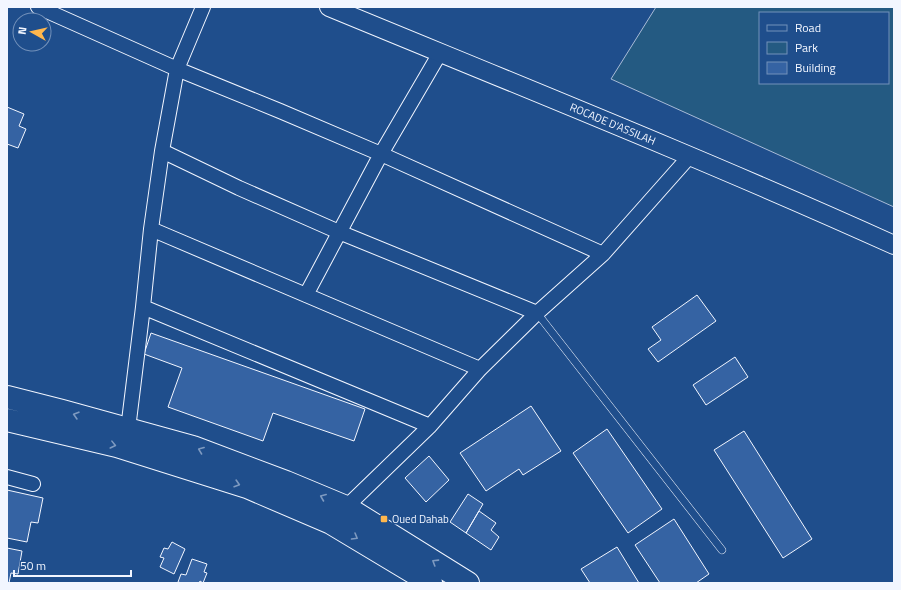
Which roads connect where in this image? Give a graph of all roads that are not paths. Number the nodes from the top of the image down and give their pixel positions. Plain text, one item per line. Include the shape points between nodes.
1 (39, 7) edge
2 (203, 7) edge
3 (329, 7) edge
4 (440, 53) junction
5 (177, 69) junction
6 (162, 151) junction
7 (381, 154) junction
8 (689, 157) junction
9 (151, 229) junction
10 (339, 232) junction
11 (894, 246) edge
12 (603, 254) junction
13 (306, 295) junction
14 (143, 307) junction
15 (537, 313) junction
16 (480, 369) junction
17 (7, 397) edge
18 (7, 420) edge
19 (430, 426) junction
20 (128, 429) junction
21 (7, 477) edge
22 (33, 484) dead end
23 (346, 507) junction
24 (331, 523) junction
25 (722, 550) dead end
26 (431, 583) edge
27 (468, 583) edge

1 - 5 street
2 - 5 street
3 - 4 street, ROCADE D'ASSILAH
4 - 7 street
4 - 8 street, ROCADE D'ASSILAH
5 - 6 street
5 - 7 street
6 - 9 street
6 - 10 street
7 - 10 street
7 - 12 street
8 - 11 street, ROCADE D'ASSILAH
8 - 12 street
9 - 13 street
9 - 14 street
10 - 13 street
10 - 15 street
12 - 15 street
13 - 16 street
14 - 19 street
14 - 20 street
15 - 16 street
15 - 25 lane
16 - 19 street
20 -> 17 main road
18 -> 24 main road via 117,446 247,487
19 - 23 street
23 -> 20 main road via 193,447
21 - 22 street
23 - 24 street
27 -> 23 main road
24 -> 26 main road

